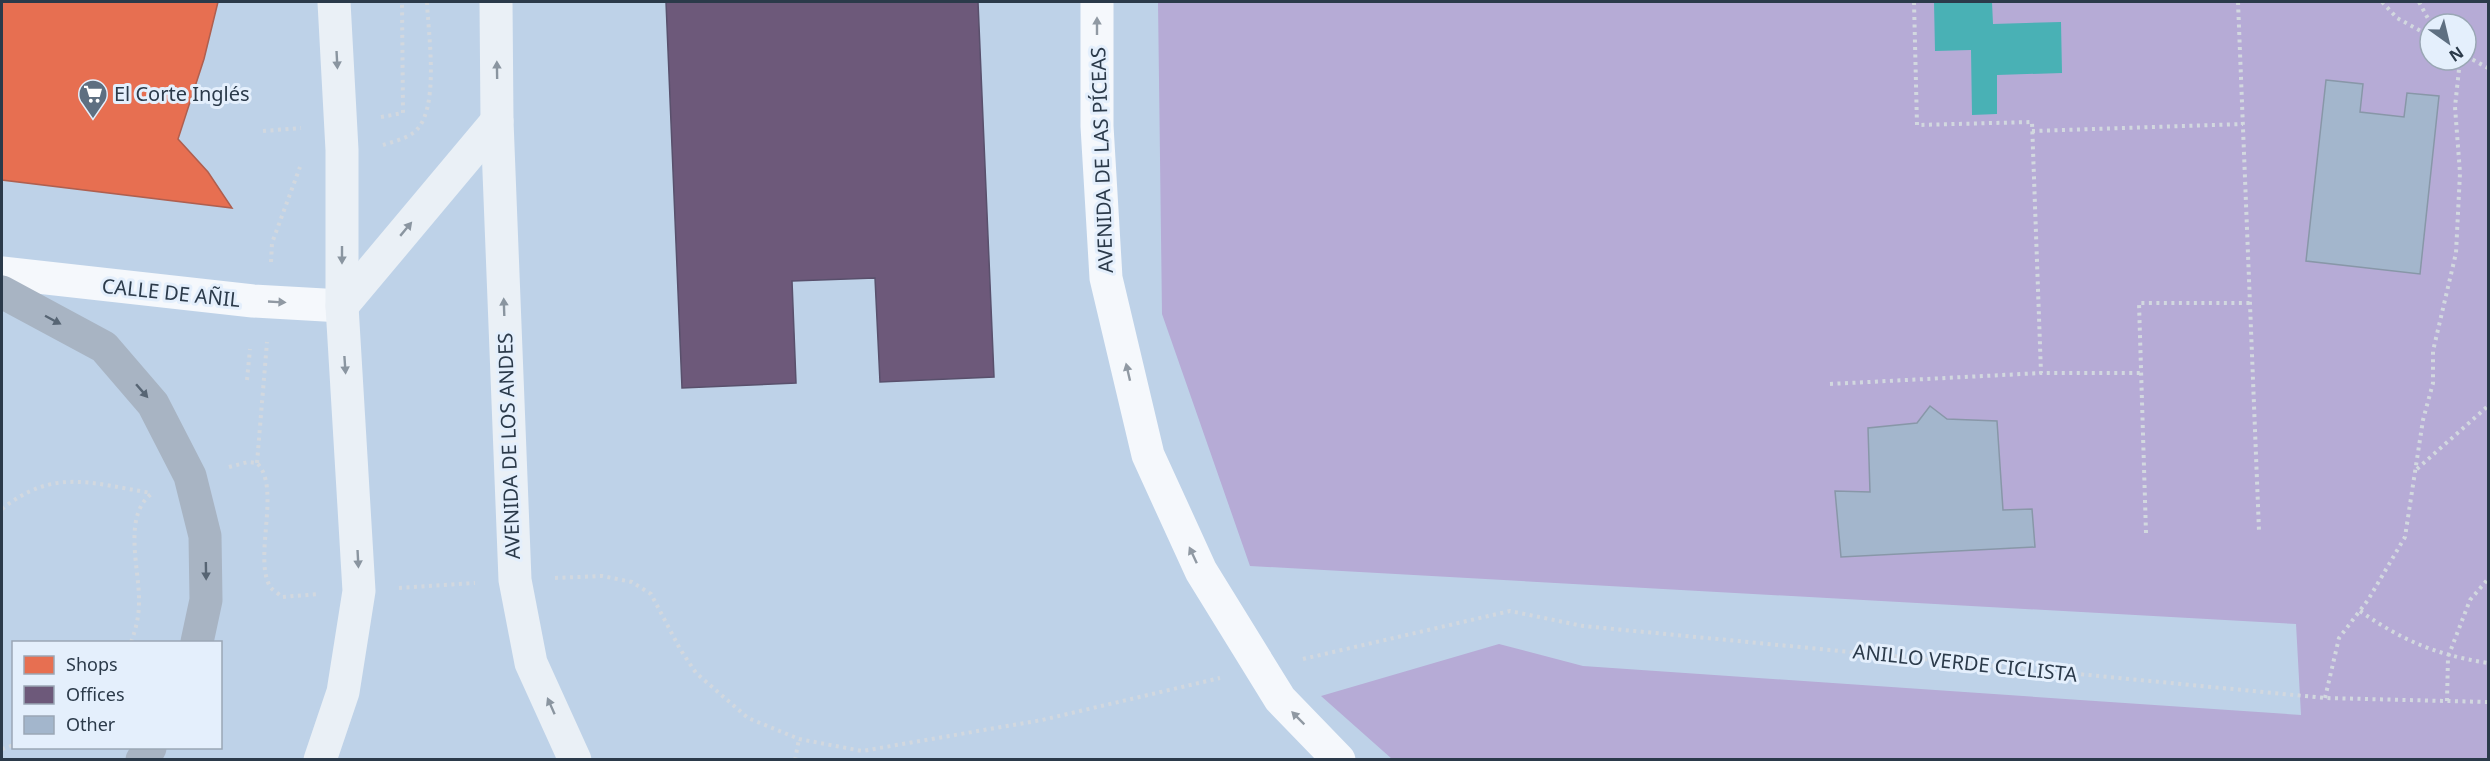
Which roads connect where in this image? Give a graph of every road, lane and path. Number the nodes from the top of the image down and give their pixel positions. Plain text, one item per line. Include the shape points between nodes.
1 (334, 2) edge
2 (402, 2) edge
3 (427, 2) edge
4 (496, 2) edge
5 (1098, 2) edge
6 (1914, 2) edge
7 (2238, 2) edge
8 (2382, 2) edge
9 (2418, 29) edge
10 (2459, 72) edge
11 (374, 119) dead end
12 (498, 121) junction
13 (2243, 124) junction
14 (310, 128) dead end
15 (263, 131) dead end
16 (2032, 131) junction
17 (373, 148) dead end
18 (302, 159) dead end
19 (272, 243) dead end
20 (2, 273) edge
21 (2, 292) edge
22 (2250, 303) junction
23 (342, 306) junction
24 (250, 349) dead end
25 (267, 352) dead end
26 (2041, 373) junction
27 (2141, 373) junction
28 (247, 380) dead end
29 (1830, 384) dead end
30 (2488, 406) edge
31 (257, 464) dead end
32 (2416, 470) junction
33 (151, 493) dead end
34 (2, 509) edge
35 (2259, 531) dead end
36 (2146, 533) dead end
37 (580, 576) dead end
38 (2488, 579) edge
39 (476, 583) dead end
40 (393, 588) dead end
41 (2360, 611) junction
42 (1444, 626) dead end
43 (196, 641) edge
44 (2448, 657) junction
45 (2488, 663) edge
46 (2325, 698) junction
47 (2447, 701) junction
48 (2488, 702) edge
49 (1042, 720) dead end
50 (799, 739) junction
51 (320, 759) edge
52 (575, 759) edge
53 (795, 759) edge
54 (1340, 759) edge

1 -> 23 main road via 342,150
2 - 11 path via 403,113
3 - 17 path via 431,95 425,119 414,133
12 -> 4 main road, AVENIDA DE LOS ANDES
54 -> 5 street, AVENIDA DE LAS PÍCEAS via 1280,699 1201,571 1148,455 1106,278 1096,126
6 - 16 path via 1917,125 2032,122
7 - 13 path
8 - 9 path via 2397,18
10 - 32 path via 2455,107 2460,173 2456,253 2433,351 2433,383
23 -> 12 main road
52 -> 12 main road, AVENIDA DE LOS ANDES via 531,663 515,580
13 - 16 path
13 - 22 path
14 - 15 path
16 - 26 path
18 - 19 path
20 -> 23 street, CALLE DE AÑIL via 253,301
21 -> 43 highway via 104,347 153,404 190,476 206,536 206,600
22 - 27 path via 2139,303
22 - 35 path
23 -> 51 main road via 359,591 343,692
24 - 28 path
25 - 31 path
26 - 27 path
26 - 29 path
27 - 36 path
30 - 32 path
32 - 41 path via 2405,537
33 - 34 path via 71,480 19,496
37 - 50 path via 632,582 651,594 696,673 748,718
38 - 44 path via 2470,600
39 - 40 path
41 - 44 path via 2393,634
41 - 46 path via 2339,638
42 - 46 path, ANILLO VERDE CICLISTA via 1510,611 1583,626
44 - 45 path
44 - 47 path
46 - 47 path, ANILLO VERDE CICLISTA
47 - 48 path, ANILLO VERDE CICLISTA
49 - 50 path via 862,751
50 - 53 path

